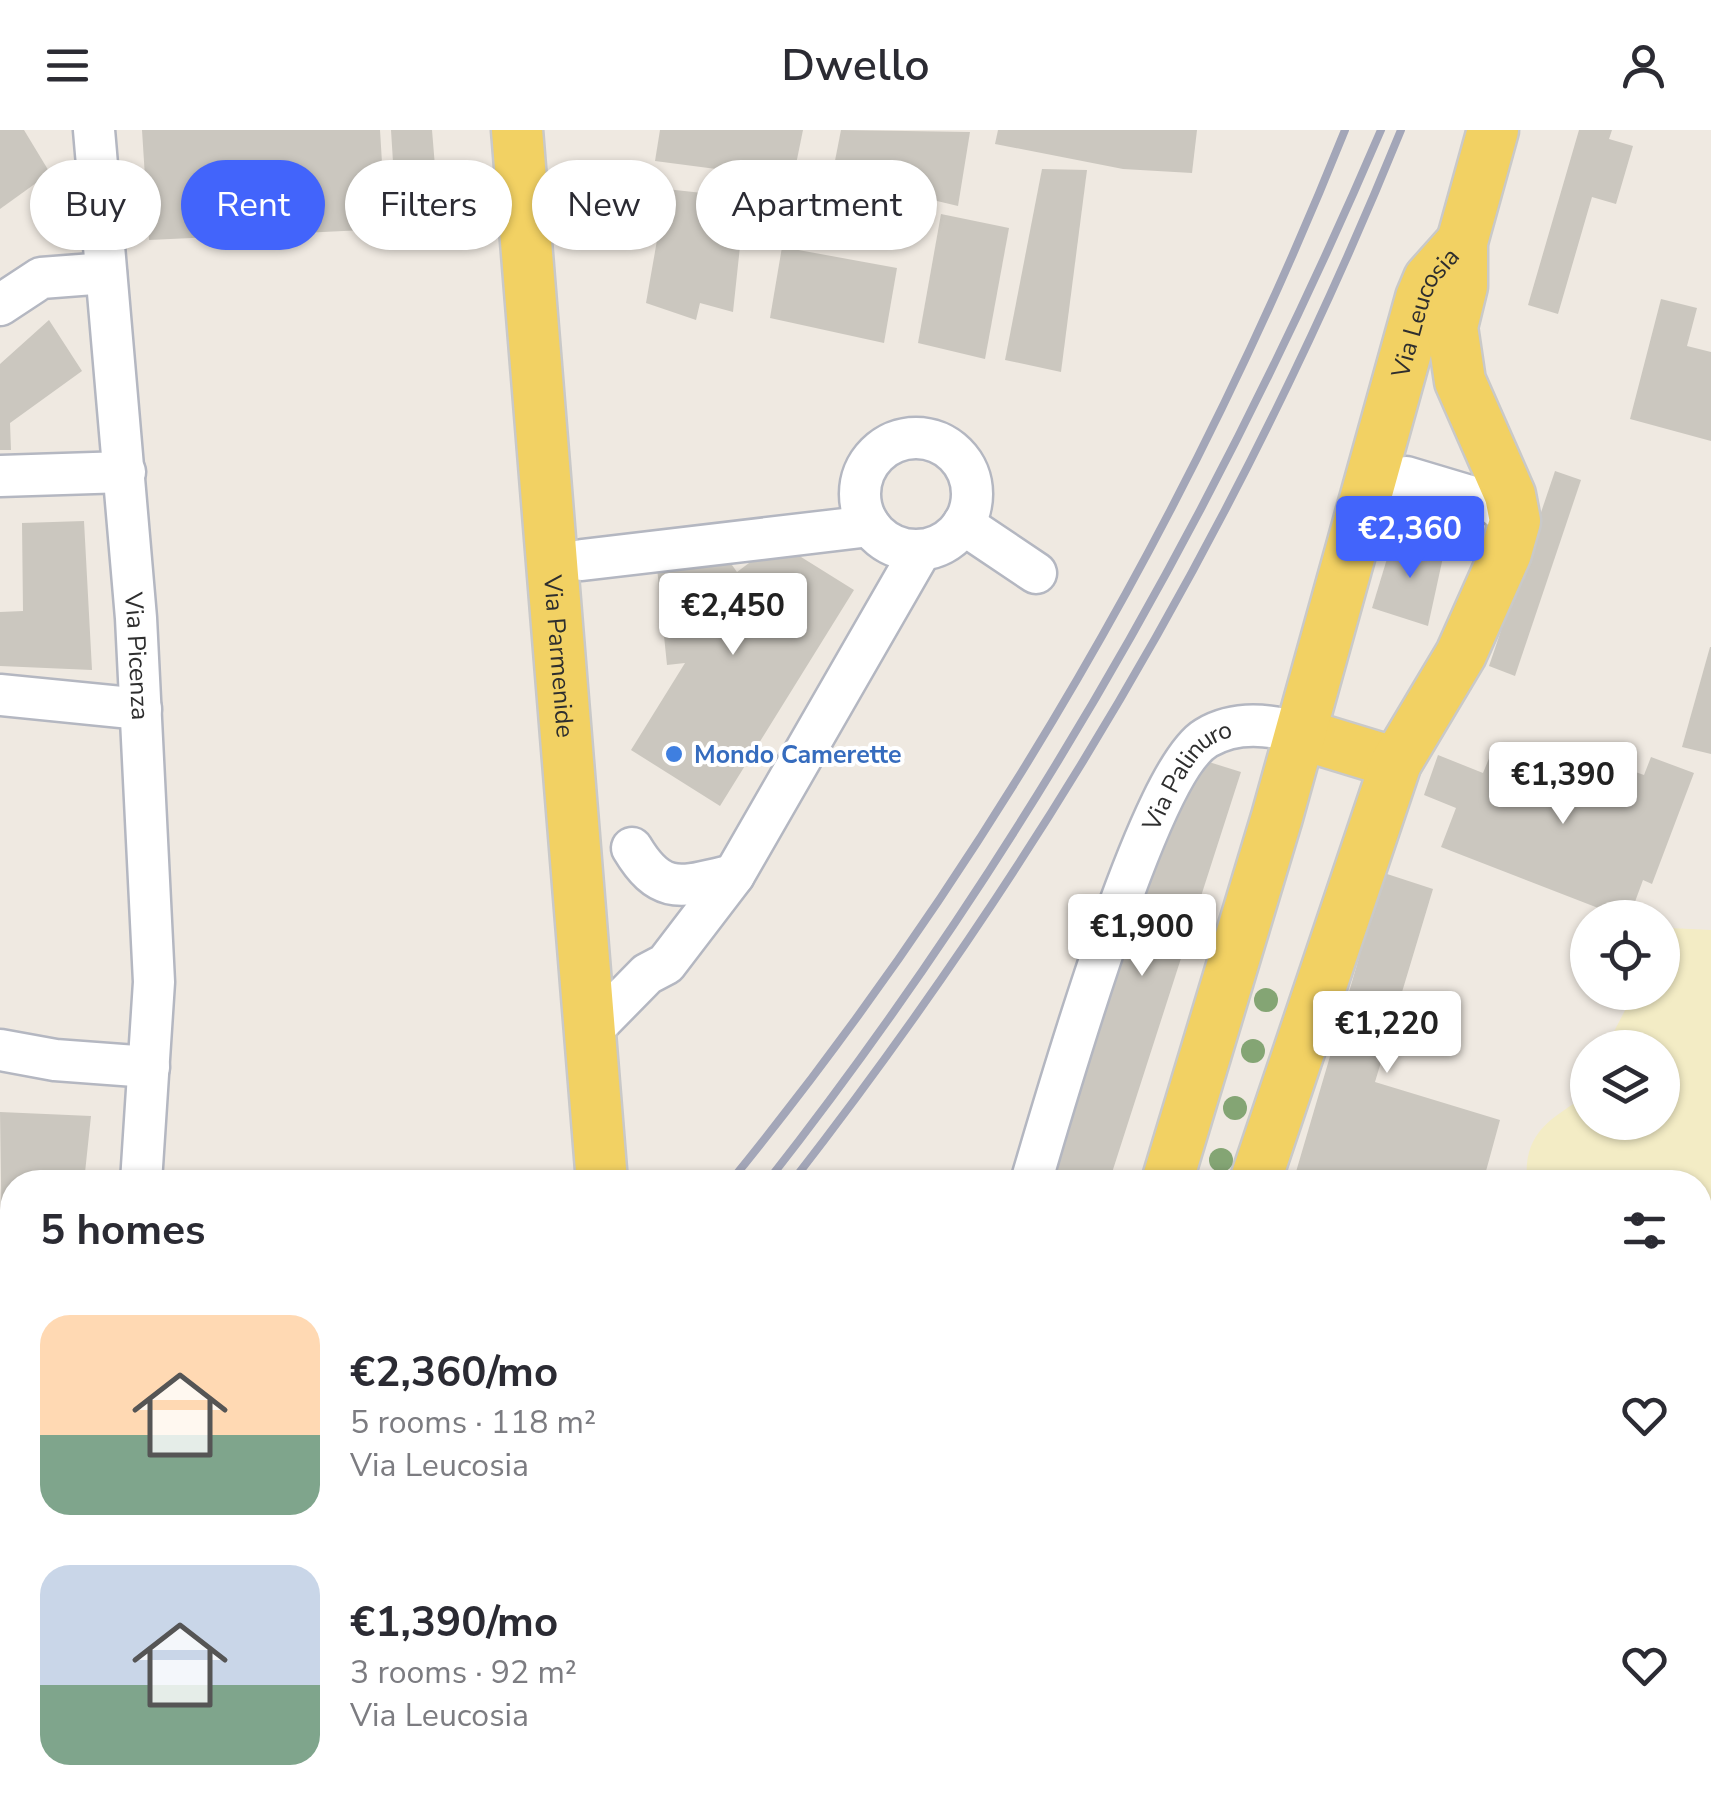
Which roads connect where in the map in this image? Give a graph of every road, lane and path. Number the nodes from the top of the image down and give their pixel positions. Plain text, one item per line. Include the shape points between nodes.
1 (94, 130) edge
2 (517, 130) edge
3 (1493, 130) edge
4 (1462, 242) junction
5 (106, 273) junction
6 (0, 305) edge
7 (125, 472) junction
8 (0, 476) edge
9 (1366, 486) junction
10 (1515, 520) junction
11 (963, 524) junction
12 (856, 528) junction
13 (921, 550) junction
14 (561, 558) junction
15 (1036, 574) dead end
16 (881, 620) junction
17 (0, 695) edge
18 (141, 709) junction
19 (1302, 734) junction
20 (1396, 763) junction
21 (632, 848) dead end
22 (734, 875) junction
23 (590, 1031) junction
24 (2, 1051) edge
25 (149, 1067) junction
26 (143, 1170) edge
27 (601, 1170) edge
28 (1034, 1170) edge
29 (1170, 1170) edge
30 (1259, 1170) edge

1 - 5 street, Via Picenza
2 - 14 main road, Via Parmenide
3 - 4 main road
4 - 9 main road, Via Leucosia via 1429,278 1421,298
4 - 10 main road, Via Leucosia via 1454,350
5 - 6 street via 40,278
5 - 7 street, Via Picenza
7 - 8 street
7 - 18 street, Via Picenza
9 - 10 street via 1406,477 1493,504
9 - 19 main road, Via Leucosia
10 - 20 main road via 1462,654
11 - 12 street via 972,490 958,456 926,438 906,438 889,444 864,472
11 - 13 street via 951,538
11 - 15 street
12 - 13 street via 899,548
12 - 14 street
12 - 16 street via 877,572
13 - 16 street
14 - 23 main road, Via Parmenide
16 - 22 street
17 - 18 street
18 - 25 street, Via Picenza via 154,982
19 - 20 main road
19 - 28 street, Via Palinuro via 1268,724 1222,732 1192,750 1174,774 1104,948
19 - 29 main road, Via Leucosia
20 - 30 main road
21 - 22 street via 660,884
22 - 23 street via 666,964
23 - 27 main road, Via Parmenide
24 - 25 street
25 - 26 street, Via Picenza

